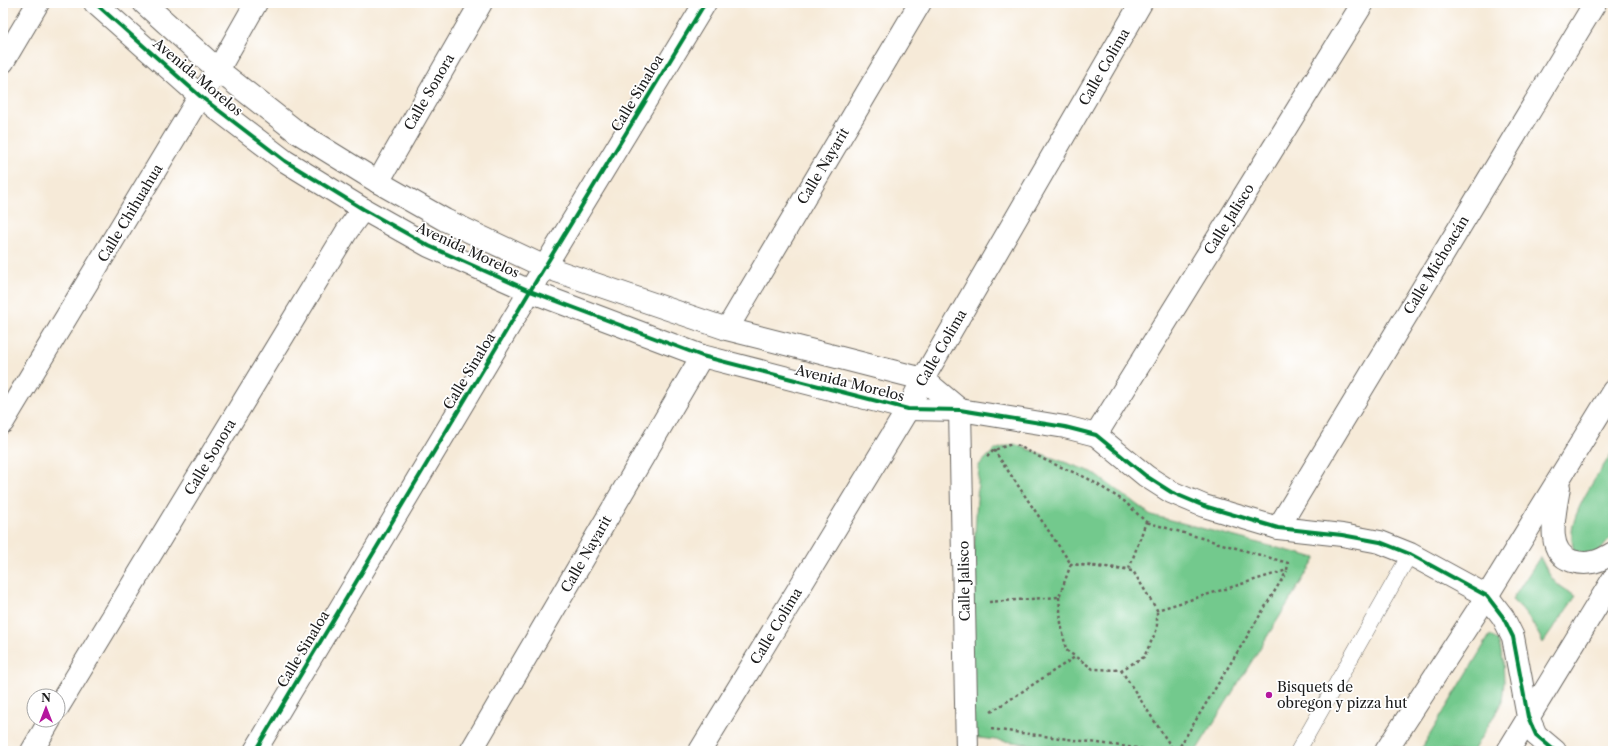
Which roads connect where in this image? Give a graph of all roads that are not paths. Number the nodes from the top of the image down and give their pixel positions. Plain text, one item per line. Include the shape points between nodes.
1 (38, 3) edge
2 (95, 3) edge
3 (144, 3) edge
4 (256, 3) edge
5 (481, 3) edge
6 (705, 3) edge
7 (920, 3) edge
8 (1141, 3) edge
9 (1363, 3) edge
10 (1595, 3) edge
11 (3, 62) edge
12 (218, 70) junction
13 (200, 96) junction
14 (378, 182) junction
15 (363, 209) junction
16 (544, 267) junction
17 (530, 292) junction
18 (726, 329) junction
19 (702, 356) junction
20 (923, 379) junction
21 (1613, 391) edge
22 (908, 409) junction
23 (960, 410) junction
24 (3, 422) edge
25 (1096, 435) junction
26 (1560, 480) junction
27 (1278, 528) junction
28 (1613, 553) edge
29 (1410, 554) junction
30 (1613, 579) edge
31 (1487, 596) junction
32 (66, 694) edge
33 (1528, 717) junction
34 (45, 728) edge
35 (32, 751) edge
36 (255, 751) edge
37 (471, 751) edge
38 (700, 751) edge
39 (967, 751) edge
40 (1298, 751) edge
41 (1386, 751) edge
42 (1508, 751) edge
43 (1555, 751) edge

1 - 11 street
2 - 13 street, Avenida Morelos
3 - 12 street, Avenida Morelos
4 - 12 street, Calle Chihuahua
5 - 14 street, Calle Sonora
6 - 16 street, Calle Sinaloa
7 - 18 street, Calle Nayarit
8 - 20 street, Calle Colima
9 - 25 street, Calle Jalisco
10 - 27 street, Calle Michoacán
12 - 13 street, Calle Chihuahua
12 - 14 street, Avenida Morelos via 297,132
13 - 15 street, Avenida Morelos via 285,160
13 - 24 street, Calle Chihuahua
14 - 16 street, Avenida Morelos via 445,220
15 - 17 street, Avenida Morelos via 429,246
15 - 32 street, Calle Sonora
16 - 17 street, Calle Sinaloa
16 - 18 street, Avenida Morelos
17 - 19 street, Avenida Morelos
17 - 36 street, Calle Sinaloa
18 - 20 street, Avenida Morelos
19 - 22 street, Avenida Morelos
19 - 37 street, Calle Nayarit
20 - 22 street, Calle Colima
20 - 23 street, Avenida Morelos
21 - 26 street
22 - 23 street, Avenida Morelos
22 - 38 street, Calle Colima
23 - 25 street, Avenida Morelos via 1065,427
23 - 39 street, Calle Jalisco
25 - 27 street, Avenida Morelos via 1146,476 1171,492 1204,506
26 - 28 street via 1553,533 1556,549 1565,559 1580,564 1598,562
26 - 31 street
27 - 29 street, Avenida Morelos via 1380,542
29 - 31 street, Avenida Morelos
29 - 40 lane
30 - 33 street
31 - 33 street, Avenida Morelos via 1513,637
31 - 41 street
33 - 42 street
33 - 43 street, Avenida Morelos via 1536,735
34 - 35 street

